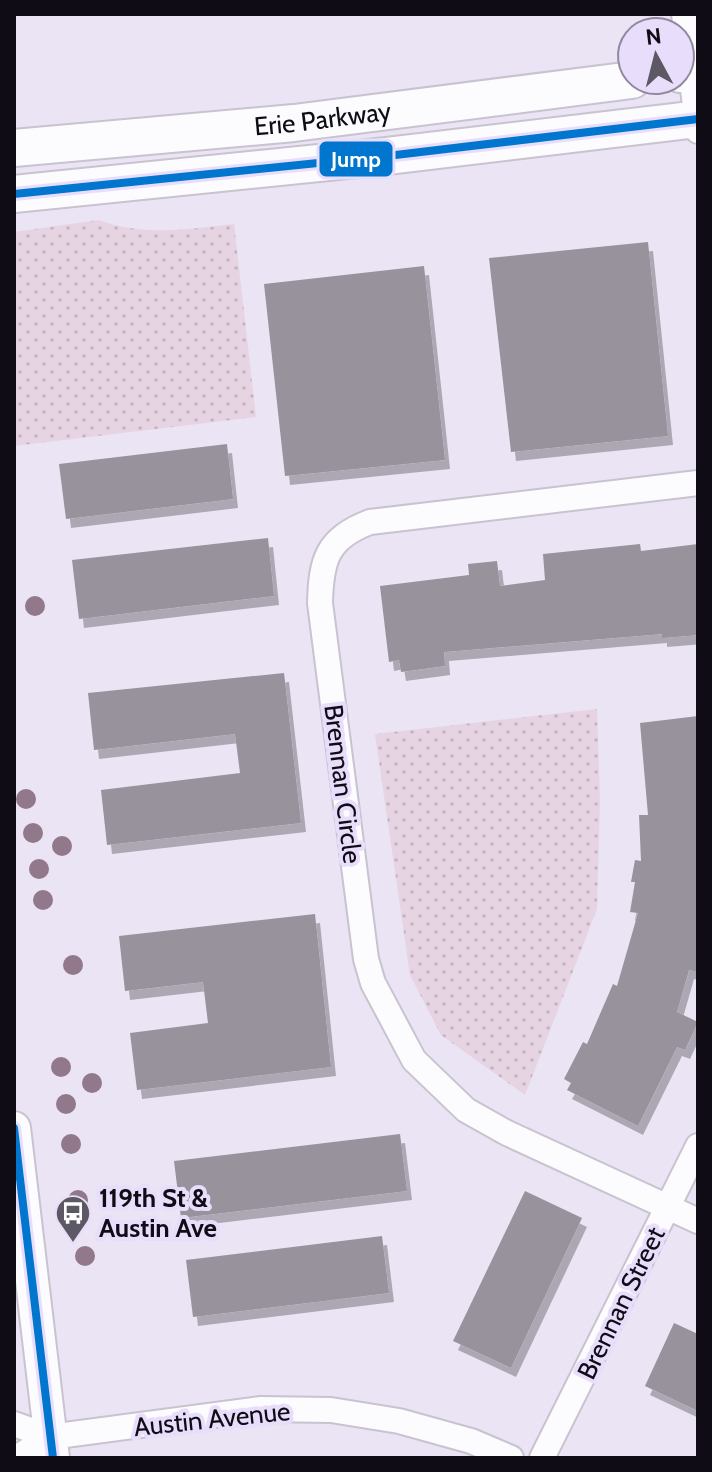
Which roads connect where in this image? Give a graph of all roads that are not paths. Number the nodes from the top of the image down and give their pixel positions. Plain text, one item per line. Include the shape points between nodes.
1 (616, 82) edge
2 (694, 96) edge
3 (698, 123) edge
4 (14, 148) edge
5 (14, 194) edge
6 (698, 483) edge
7 (14, 1128) edge
8 (698, 1146) edge
9 (668, 1206) junction
10 (698, 1221) edge
11 (14, 1424) edge
12 (51, 1448) edge
13 (16, 1458) edge
14 (511, 1458) edge
15 (542, 1458) edge

1 - 4 main road, Erie Parkway via 294,123
2 - 3 street
3 - 5 main road, Erie Parkway
6 - 9 street, Brennan Circle via 370,522 334,543 321,571 320,603 366,959 414,1060 466,1110
7 - 12 street
8 - 9 street, Brennan Street
9 - 10 street, Brennan Circle
9 - 15 street, Brennan Street
11 - 12 street
12 - 13 street
12 - 14 street, Austin Avenue via 261,1409 331,1410 399,1421

